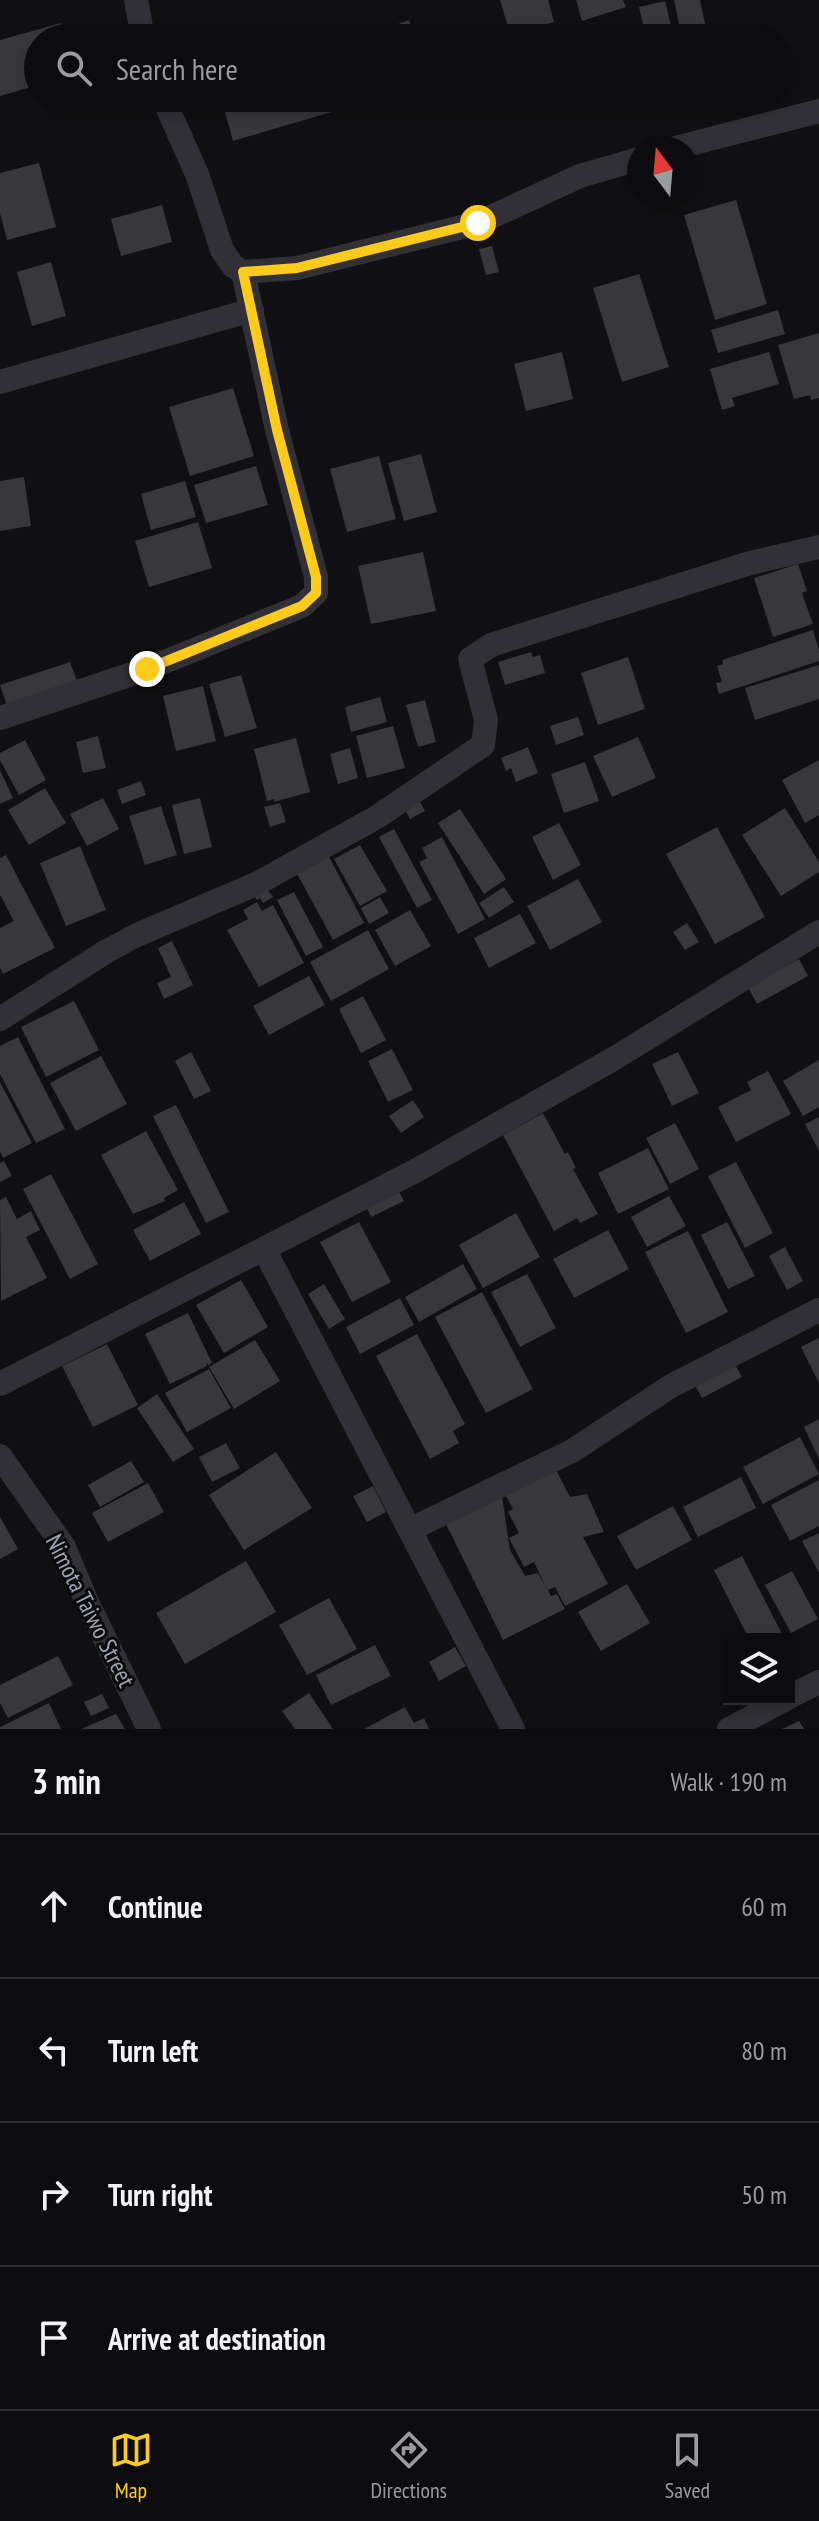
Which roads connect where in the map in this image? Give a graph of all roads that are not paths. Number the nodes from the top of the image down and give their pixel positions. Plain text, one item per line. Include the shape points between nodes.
1 (136, 0) edge
2 (140, 24) edge
3 (819, 111) edge
4 (169, 112) edge
5 (699, 142) edge
6 (627, 162) edge
7 (243, 272) junction
8 (252, 310) junction
9 (0, 382) edge
10 (819, 547) edge
11 (0, 718) edge
12 (819, 932) edge
13 (0, 1019) edge
14 (264, 1249) junction
15 (819, 1310) edge
16 (0, 1384) edge
17 (0, 1456) edge
18 (411, 1529) junction
19 (819, 1682) edge
20 (795, 1694) edge
21 (775, 1705) edge
22 (149, 1729) edge
23 (513, 1729) edge
24 (729, 1729) edge

1 - 2 street
3 - 5 street
4 - 7 street via 222,250
6 - 7 street via 580,176 478,223 297,268
7 - 8 street
8 - 9 street
8 - 11 street via 316,593 302,606 147,669
10 - 13 street via 491,645 470,659 486,720 483,745 377,817 258,883 137,935
12 - 14 street via 615,1058
14 - 16 street
14 - 18 street
15 - 18 street via 671,1386 572,1451
17 - 22 street, Nimota Taiwo Street via 64,1547
18 - 23 street
19 - 20 street
21 - 24 street

